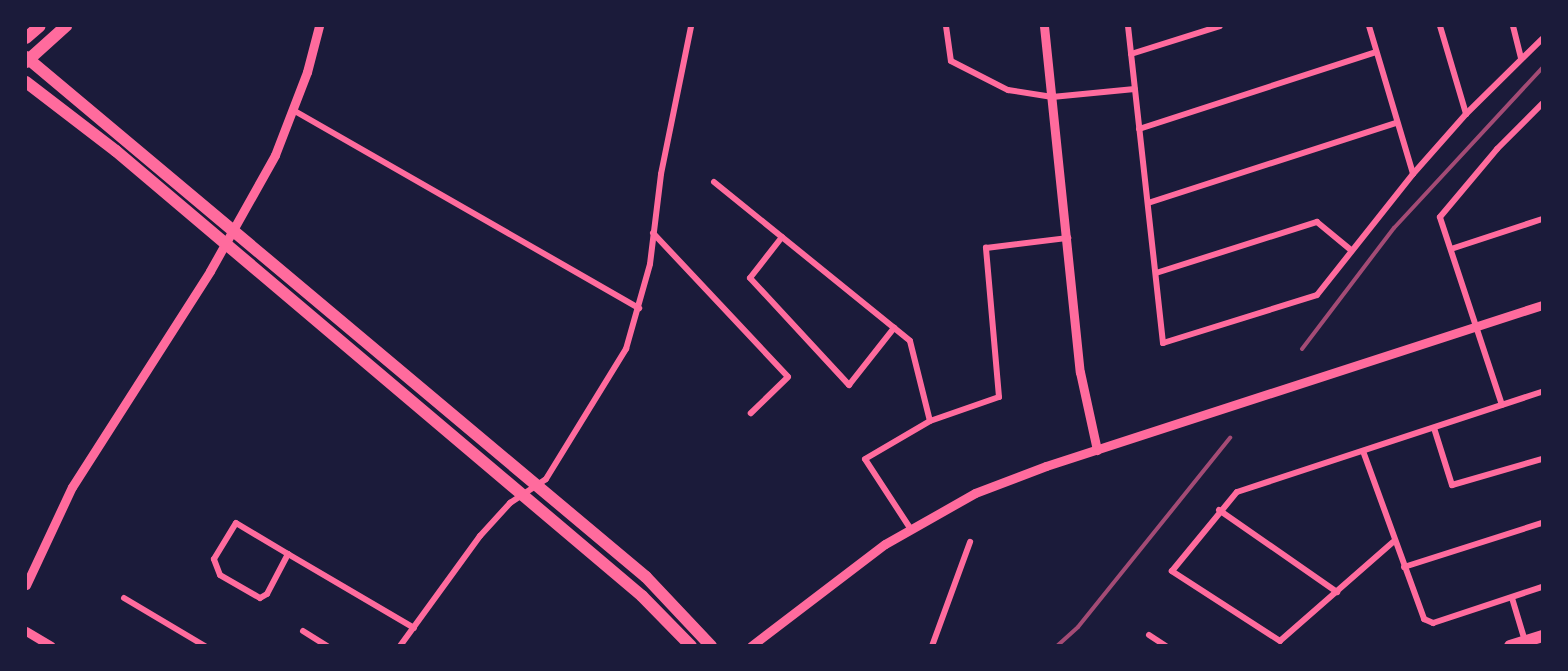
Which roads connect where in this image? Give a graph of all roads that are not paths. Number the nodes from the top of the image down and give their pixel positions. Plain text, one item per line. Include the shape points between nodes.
1 (40, 26) edge
2 (66, 26) edge
3 (319, 26) edge
4 (691, 26) edge
5 (946, 26) edge
6 (1044, 26) edge
7 (1128, 26) edge
8 (1220, 26) edge
9 (1369, 26) edge
10 (1440, 26) edge
11 (1513, 26) edge
12 (26, 38) edge
13 (1542, 39) edge
14 (1376, 52) junction
15 (1131, 54) junction
16 (1521, 58) junction
17 (27, 59) edge
18 (26, 81) edge
19 (1135, 89) junction
20 (1052, 97) junction
21 (1541, 108) edge
22 (293, 110) junction
23 (1466, 114) junction
24 (1395, 123) junction
25 (1139, 129) junction
26 (1413, 174) junction
27 (714, 182) dead end
28 (1148, 203) junction
29 (1542, 219) edge
30 (233, 231) junction
31 (653, 233) junction
32 (782, 237) junction
33 (1068, 238) junction
34 (226, 244) junction
35 (1451, 249) junction
36 (1352, 251) junction
37 (1156, 273) junction
38 (1542, 305) edge
39 (639, 308) junction
40 (1476, 327) junction
41 (894, 328) junction
42 (1542, 392) edge
43 (1502, 405) junction
44 (751, 414) dead end
45 (930, 421) junction
46 (1434, 428) junction
47 (1096, 450) junction
48 (1363, 451) junction
49 (1542, 459) edge
50 (537, 486) junction
51 (522, 495) junction
52 (1219, 510) junction
53 (1542, 523) edge
54 (910, 528) junction
55 (970, 542) dead end
56 (1393, 542) junction
57 (288, 554) junction
58 (1404, 567) junction
59 (26, 585) edge
60 (1542, 587) edge
61 (1337, 592) junction
62 (124, 598) dead end
63 (1512, 598) junction
64 (414, 628) junction
65 (26, 631) edge
66 (303, 631) dead end
67 (1149, 635) dead end
68 (1542, 636) edge
69 (1525, 641) junction
70 (51, 645) edge
71 (205, 645) edge
72 (327, 645) edge
73 (400, 645) edge
74 (691, 645) edge
75 (711, 645) edge
76 (751, 645) edge
77 (932, 645) edge
78 (1166, 645) edge
79 (1510, 645) edge

1 - 12 highway
2 - 17 highway
3 - 22 street
4 - 31 street
5 - 20 street via 951,61 1008,90
6 - 20 street
7 - 15 street
8 - 15 street
9 - 14 street
10 - 23 street
11 - 16 street
13 - 16 street
14 - 24 street
14 - 25 street
15 - 19 street
16 - 23 street
17 - 30 highway
18 - 34 highway
19 - 20 street
19 - 25 street
20 - 33 street
21 - 35 street via 1497,149 1440,217
22 - 30 street via 275,155
22 - 39 street
23 - 26 street
24 - 26 street
24 - 28 street
25 - 28 street
26 - 36 street
27 - 32 street
28 - 37 street
29 - 35 street
30 - 34 street
30 - 50 highway
31 - 39 street
31 - 44 street via 788,377
32 - 41 street
32 - 41 street via 750,278 849,385
33 - 45 street via 986,248 999,397
33 - 47 street via 1080,372
34 - 51 highway
34 - 59 street via 72,487
35 - 40 street
36 - 37 street via 1317,222
36 - 37 street via 1317,295 1163,343
38 - 40 street
39 - 50 street via 626,349 546,479
40 - 43 street
40 - 47 street
41 - 45 street via 910,341
42 - 43 street
43 - 46 street
45 - 54 street via 866,459
46 - 48 street
46 - 49 street via 1452,485
47 - 54 street via 975,493
48 - 52 street via 1237,492
48 - 56 street
50 - 51 street
50 - 75 highway via 646,577
51 - 64 street via 480,536
51 - 74 highway via 642,596
52 - 61 street
52 - 61 street via 1172,570 1275,641 1280,641
53 - 58 street
54 - 76 street
55 - 77 street
56 - 58 street
56 - 61 street
57 - 57 street via 236,523 214,559 220,575 260,598 267,594
57 - 64 street
58 - 63 street via 1428,622
60 - 63 street
62 - 71 street
63 - 69 street
64 - 73 street
65 - 70 street
66 - 72 street
67 - 78 street
68 - 69 highway
69 - 79 highway

